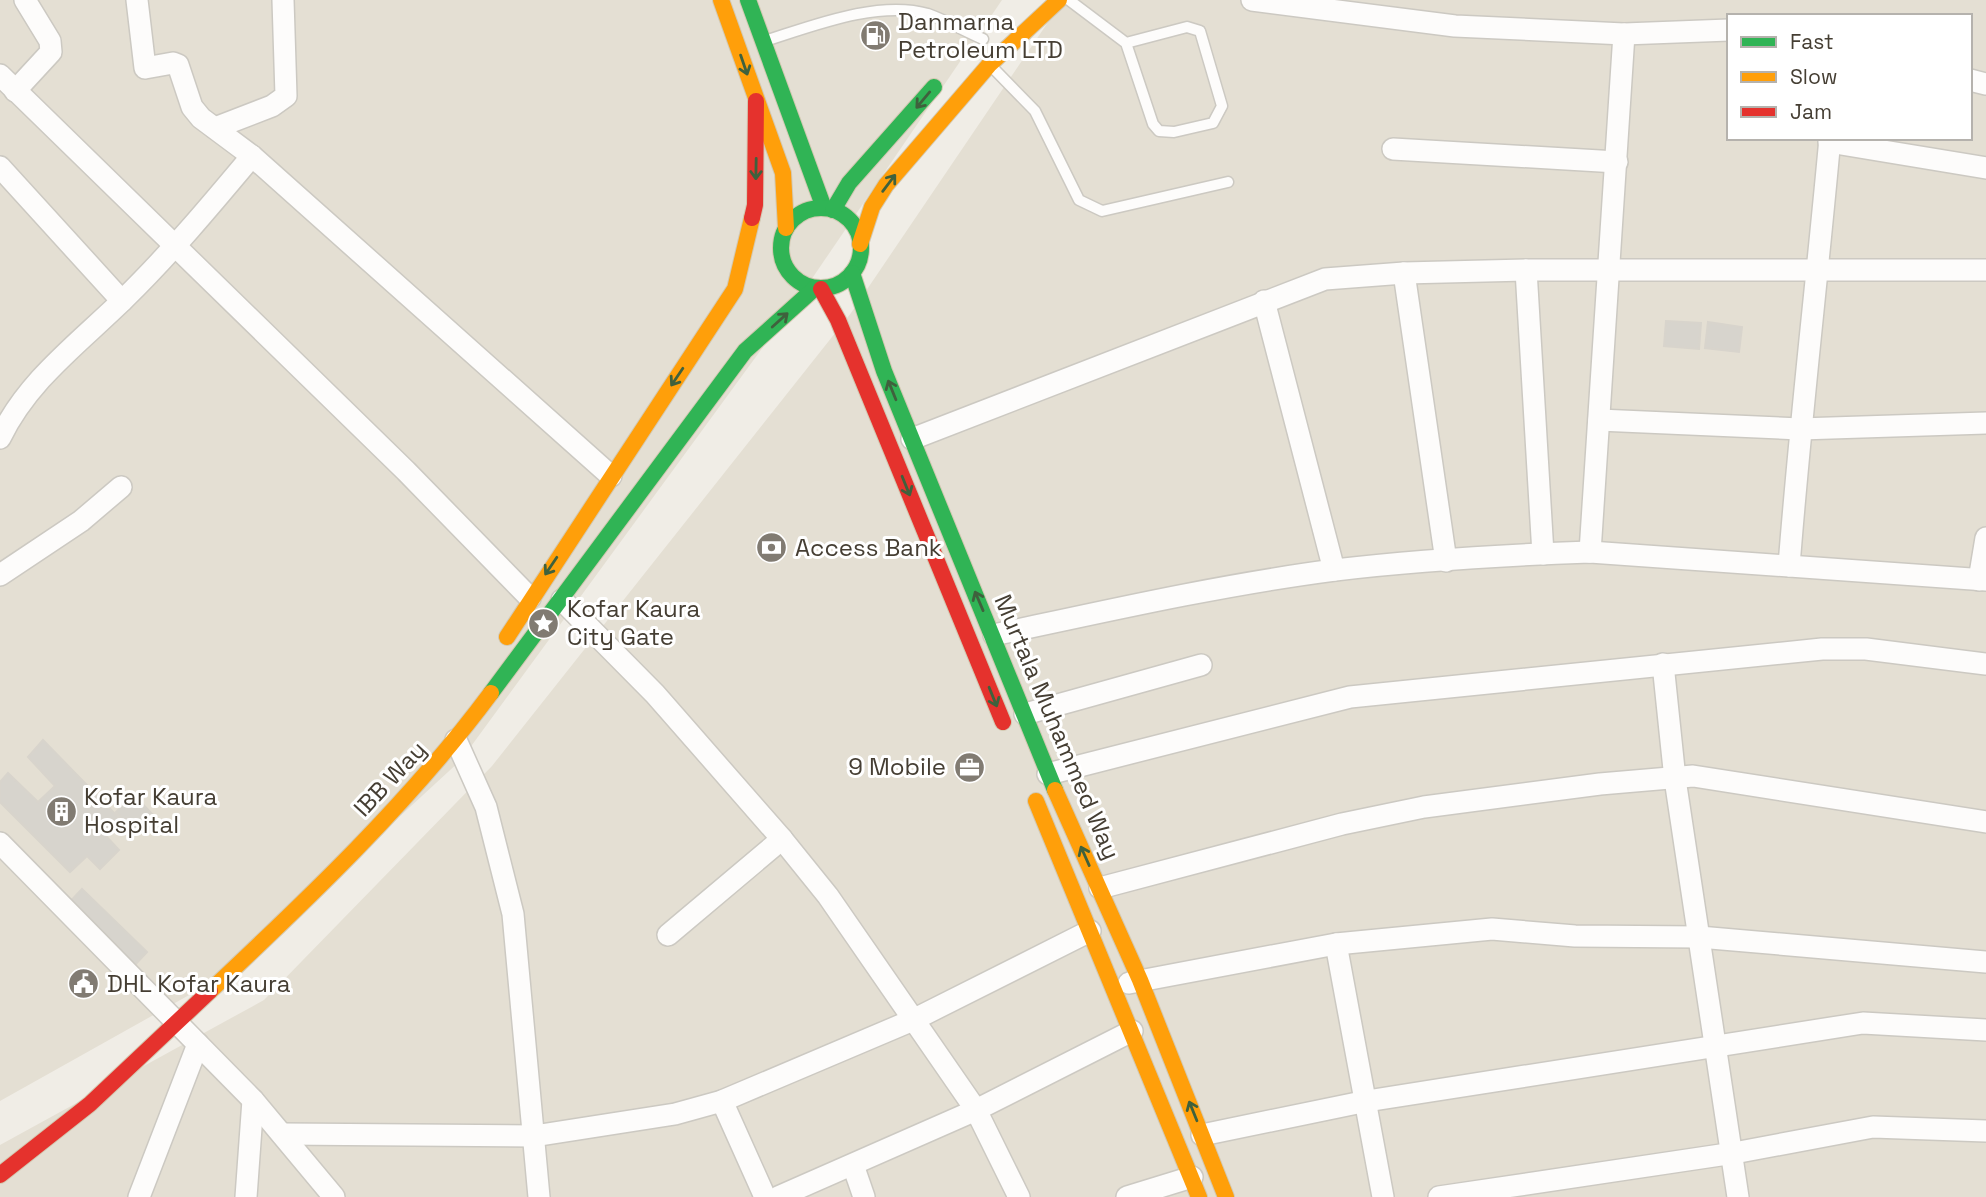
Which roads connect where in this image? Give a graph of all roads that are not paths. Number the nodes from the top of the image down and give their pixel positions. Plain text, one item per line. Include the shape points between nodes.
1 (25, 0) edge
2 (137, 0) edge
3 (283, 0) edge
4 (721, 0) edge
5 (748, 0) edge
6 (1059, 0) edge
7 (1069, 0) edge
8 (1252, 0) edge
9 (999, 24) dead end
10 (1727, 30) edge
11 (1625, 34) junction
12 (765, 40) junction
13 (1126, 43) junction
14 (979, 44) joint
15 (989, 65) junction
16 (947, 73) dead end
17 (0, 75) edge
18 (15, 91) junction
19 (756, 101) junction
20 (215, 128) junction
21 (1830, 140) edge
22 (1393, 149) dead end
23 (252, 156) junction
24 (1617, 162) junction
25 (0, 167) edge
26 (1986, 168) edge
27 (1228, 182) dead end
28 (828, 209) junction
29 (786, 228) junction
30 (860, 244) junction
31 (176, 247) junction
32 (1819, 268) junction
33 (1526, 270) junction
34 (1608, 270) junction
35 (1986, 270) edge
36 (852, 273) junction
37 (1404, 273) junction
38 (818, 288) junction
39 (122, 301) junction
40 (1264, 301) junction
41 (762, 314) dead end
42 (745, 351) junction
43 (8, 407) edge
44 (1599, 420) junction
45 (1986, 423) edge
46 (1800, 429) junction
47 (0, 438) edge
48 (912, 439) junction
49 (611, 476) junction
50 (121, 486) dead end
51 (1986, 538) edge
52 (1590, 552) junction
53 (1543, 554) junction
54 (1446, 561) junction
55 (1789, 566) junction
56 (1334, 570) junction
57 (0, 575) edge
58 (1982, 580) edge
59 (530, 598) junction
60 (562, 600) junction
61 (994, 635) junction
62 (1663, 663) junction
63 (1986, 664) edge
64 (1201, 665) dead end
65 (480, 708) junction
66 (1025, 715) junction
67 (456, 740) junction
68 (1011, 740) dead end
69 (1048, 774) junction
70 (1675, 779) junction
71 (1032, 791) dead end
72 (1986, 822) edge
73 (782, 839) junction
74 (0, 843) edge
75 (10, 865) edge
76 (1100, 888) junction
77 (1090, 931) junction
78 (668, 935) dead end
79 (1699, 937) junction
80 (1336, 944) junction
81 (1986, 962) edge
82 (1140, 980) junction
83 (1114, 988) junction
84 (913, 1020) junction
85 (176, 1023) junction
86 (1986, 1030) edge
87 (1132, 1031) junction
88 (198, 1045) junction
89 (1715, 1046) junction
90 (253, 1100) junction
91 (722, 1101) junction
92 (1367, 1101) junction
93 (976, 1110) junction
94 (1986, 1130) edge
95 (282, 1134) junction
96 (1202, 1135) junction
97 (534, 1136) junction
98 (1734, 1153) junction
99 (853, 1164) junction
100 (0, 1175) edge
101 (1195, 1187) edge
102 (139, 1197) edge
103 (246, 1197) edge
104 (334, 1197) edge
105 (539, 1197) edge
106 (765, 1197) edge
107 (778, 1197) edge
108 (864, 1197) edge
109 (1018, 1197) edge
110 (1127, 1197) edge
111 (1226, 1197) edge
112 (1383, 1197) edge
113 (1439, 1197) edge
114 (1738, 1197) edge

1 - 18 street via 50,41 51,52
2 - 20 street via 142,63 148,69 178,65 192,107
3 - 20 street via 286,96
4 -> 19 main road
5 - 12 main road
6 - 15 main road
7 - 13 lane
8 - 11 street via 1455,26
9 - 14 main road
10 - 11 street
11 - 24 street
12 - 14 lane via 877,9 926,13
12 - 28 main road via 797,138
13 - 13 lane via 1159,131 1213,123 1222,106 1200,31 1186,27
15 - 27 lane via 1035,111 1079,200 1090,208 1102,211
30 -> 15 main road via 872,207 886,185
16 -> 28 main road
17 - 18 street
18 - 31 street
19 - 29 main road via 783,173
19 -> 49 main road via 755,205 735,289
20 - 23 street
21 - 26 street
21 - 32 street
22 - 24 street
23 - 31 street
23 - 49 street
24 - 34 street
25 - 39 street
28 - 29 main road via 807,211
28 - 30 main road via 853,225
29 - 38 main road via 781,270
30 - 36 main road
31 - 39 street
31 - 59 street
32 - 34 street
32 - 35 street
32 - 46 street
33 - 34 street
33 - 37 street
33 - 53 street
34 - 44 street
36 - 38 main road via 844,281
48 -> 36 main road, Murtala Muhammed Way
37 - 40 street via 1325,279
37 - 54 street
42 -> 38 main road, IBB Way
38 -> 68 main road, Murtala Muhammed Way via 838,320
39 - 43 street
40 - 48 street
40 - 56 street
41 - 42 main road, IBB Way
42 - 60 main road, IBB Way
43 - 47 street
44 - 46 street
44 - 52 street
45 - 46 street
46 - 55 street
61 -> 48 main road, Murtala Muhammed Way
49 -> 59 main road
50 - 57 street via 81,521
51 - 58 street
52 - 53 street
52 - 55 street
53 - 54 street
54 - 56 street
55 - 58 street
56 - 61 street
59 - 65 main road via 511,627
60 - 65 main road, IBB Way
60 - 73 street via 655,694
61 - 66 main road, Murtala Muhammed Way
62 - 63 street via 1866,649
62 - 69 street via 1350,697
62 - 70 street
64 - 66 street
65 - 67 main road, IBB Way
66 - 69 main road, Murtala Muhammed Way
67 - 85 main road, IBB Way via 278,928
67 - 97 street via 486,807 513,914
76 -> 69 main road, Murtala Muhammed Way
70 - 72 street via 1716,778
70 - 76 street via 1424,807
70 - 79 street
71 - 77 main road, Murtala Muhammed Way
73 - 78 street
73 - 84 street via 828,896
74 - 75 street
75 - 85 street
76 - 82 main road, Murtala Muhammed Way
77 - 83 main road, Murtala Muhammed Way
77 - 84 street
79 - 80 street via 1576,936 1492,929
79 - 81 street
79 - 89 street
80 - 82 street
80 - 92 street
82 - 83 street
96 -> 82 main road, Murtala Muhammed Way
83 - 87 main road, Murtala Muhammed Way
84 - 91 street
84 - 93 street
85 - 88 street
85 - 100 main road, IBB Way via 90,1104
86 - 89 street via 1863,1023
87 - 93 street
87 - 101 main road, Murtala Muhammed Way
88 - 90 street
88 - 102 street
89 - 92 street
89 - 98 street
90 - 95 street
90 - 103 street
91 - 97 street via 675,1114
91 - 106 street
92 - 96 street
92 - 112 street
93 - 99 street
93 - 109 street
94 - 98 street via 1873,1128
95 - 97 street
95 - 104 street
96 - 111 main road, Murtala Muhammed Way
97 - 105 street
98 - 113 street
98 - 114 street
99 - 107 street
99 - 108 street
101 - 110 street

